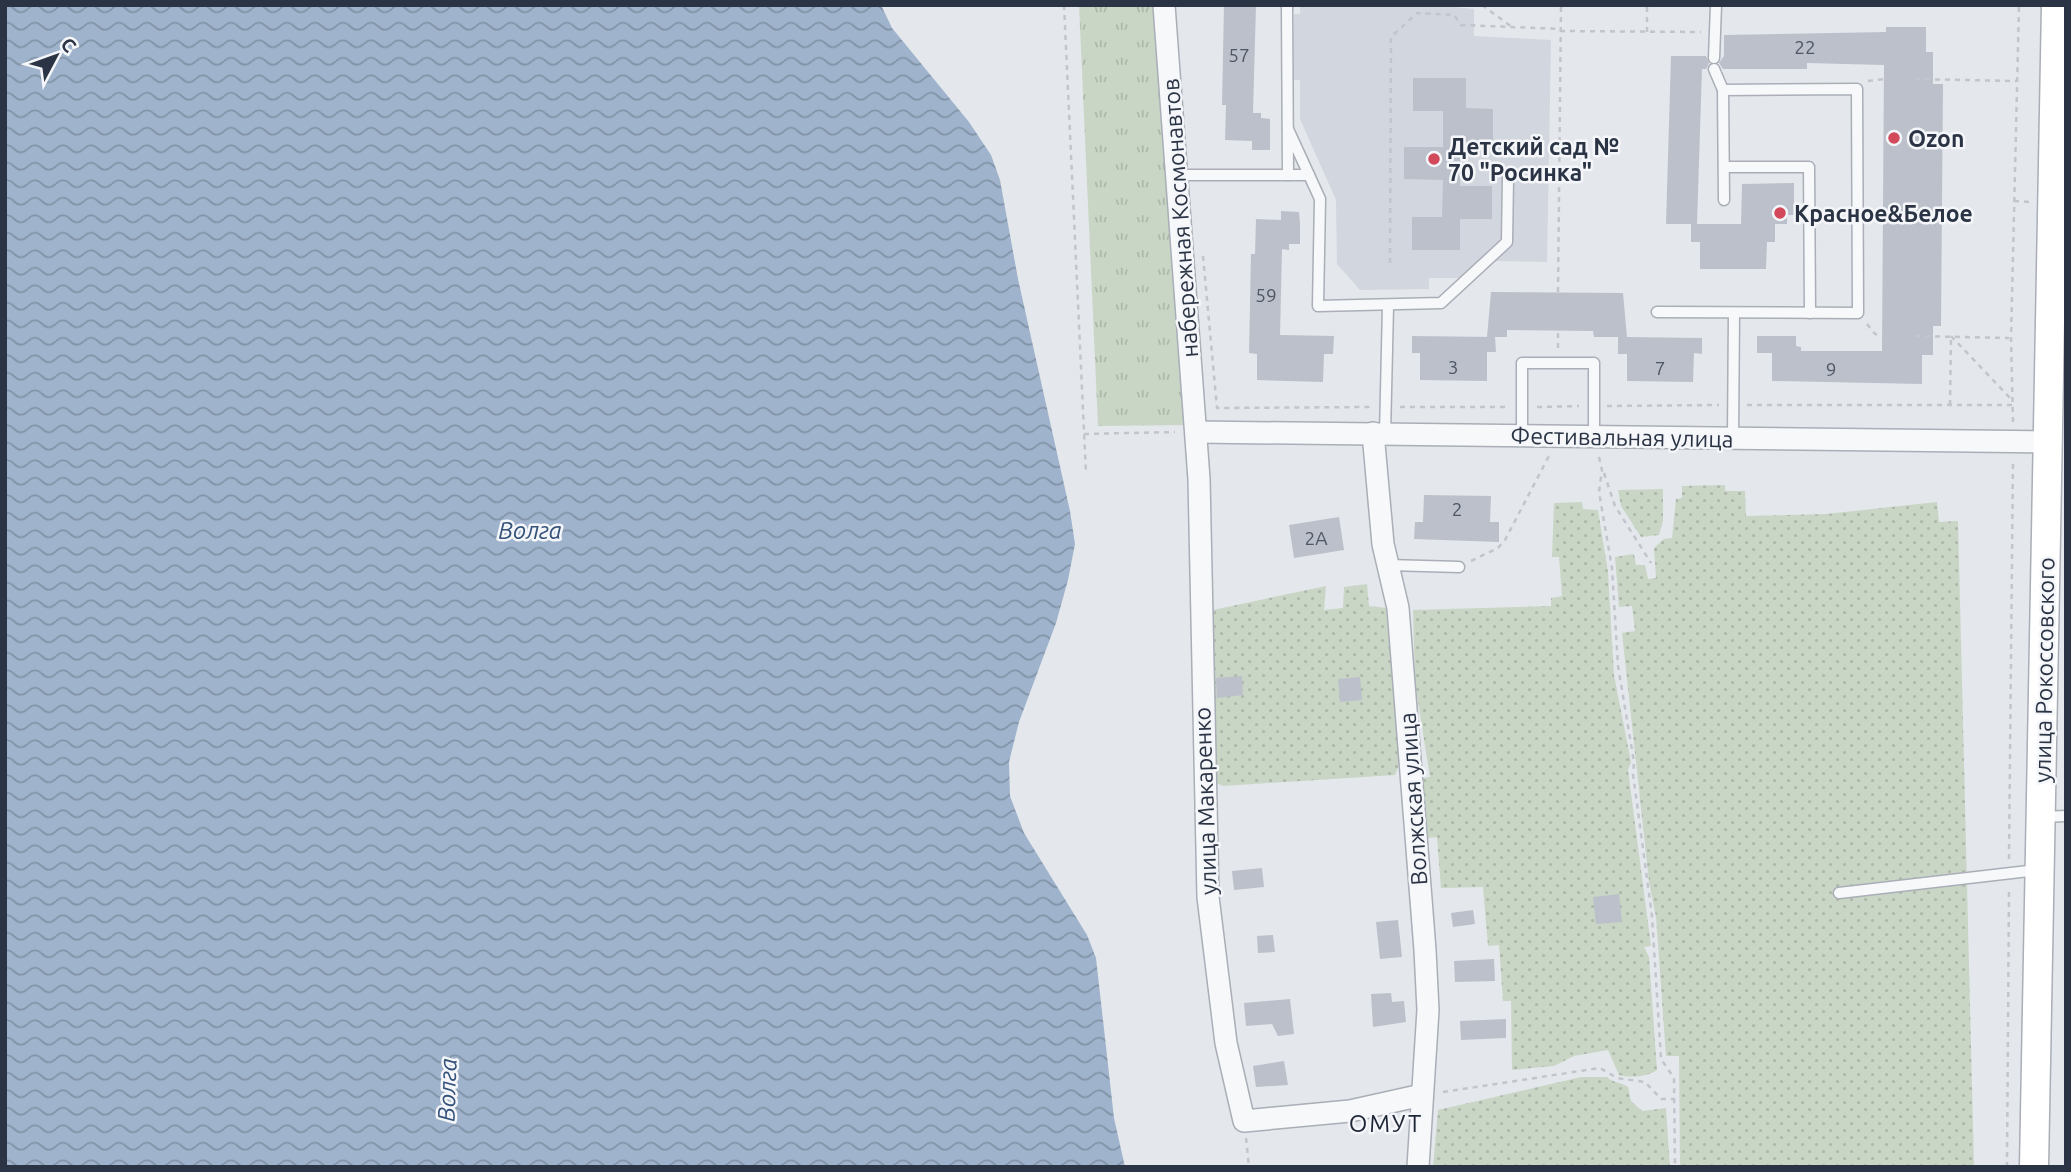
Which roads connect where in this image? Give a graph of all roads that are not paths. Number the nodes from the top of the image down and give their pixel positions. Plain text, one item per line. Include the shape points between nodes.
1 (1164, 5) edge
2 (1287, 5) edge
3 (1716, 5) edge
4 (2056, 5) edge
5 (1723, 90) junction
6 (1288, 129) junction
7 (1724, 167) junction
8 (1177, 175) junction
9 (1288, 175) junction
10 (1309, 175) junction
11 (1508, 177) dead end
12 (1724, 200) dead end
13 (1388, 306) junction
14 (1657, 312) dead end
15 (1734, 313) junction
16 (1810, 313) junction
17 (2057, 370) edge
18 (1196, 432) junction
19 (1379, 434) junction
20 (1522, 435) junction
21 (1594, 436) junction
22 (1733, 438) junction
23 (2052, 442) junction
24 (1388, 565) junction
25 (1459, 567) road end
26 (2053, 817) edge
27 (2040, 870) junction
28 (1839, 893) dead end
29 (1422, 1095) junction
30 (1418, 1167) edge
31 (2034, 1167) edge

1 - 8 street, набережная Космонавтов
2 - 6 lane
3 - 5 lane via 1714,64
4 - 17 street, улица Рокоссовского
5 - 7 lane
5 - 16 lane via 1857,89 1858,313
6 - 9 lane
6 - 10 lane
7 - 12 lane
7 - 16 lane via 1809,167
8 - 9 lane
8 - 18 street, набережная Космонавтов
9 - 10 lane
10 - 13 lane via 1320,199 1318,306
11 - 13 lane via 1507,242 1441,303
13 - 19 lane
14 - 15 lane
15 - 16 lane
15 - 22 lane
17 - 23 street, улица Рокоссовского
18 - 19 street, Фестивальная улица
18 - 29 street, улица Макаренко via 1208,897 1224,1030 1244,1121 1350,1111
19 - 20 street, Фестивальная улица
19 - 24 street, Волжская улица via 1383,544
20 - 21 street, Фестивальная улица
20 - 21 lane via 1522,363 1594,363
21 - 22 street, Фестивальная улица
22 - 23 street, Фестивальная улица
23 - 26 street, улица Рокоссовского
24 - 25 lane
24 - 29 street, Волжская улица via 1398,608 1425,950 1428,1010
26 - 27 street, улица Рокоссовского
27 - 28 lane
27 - 31 street, улица Рокоссовского
29 - 30 street, Волжская улица

